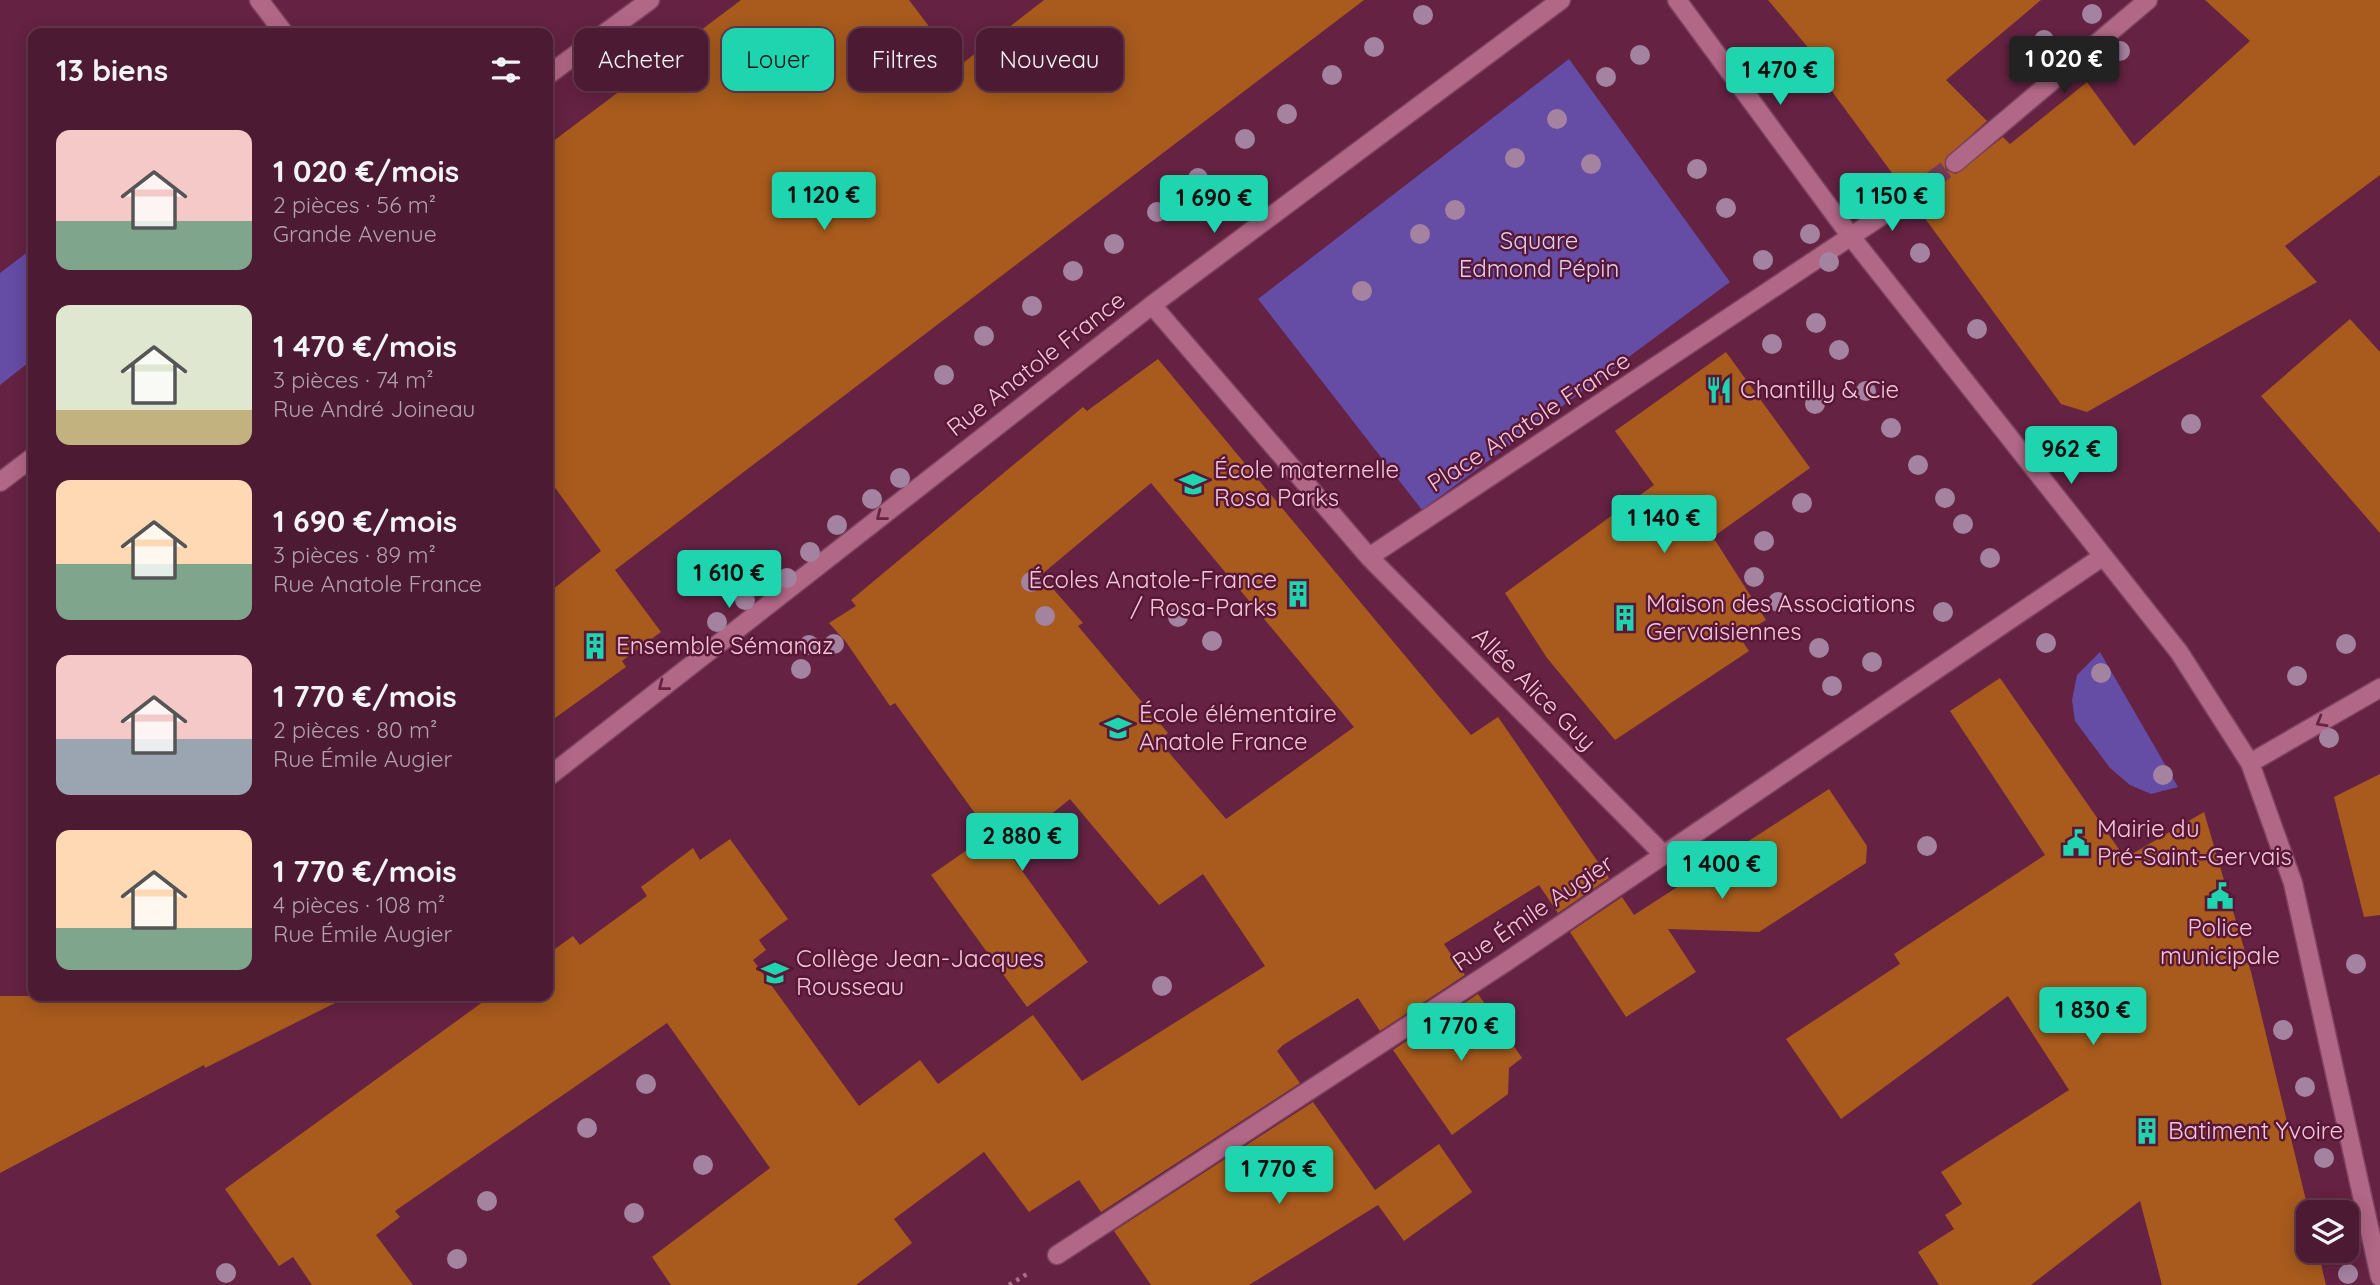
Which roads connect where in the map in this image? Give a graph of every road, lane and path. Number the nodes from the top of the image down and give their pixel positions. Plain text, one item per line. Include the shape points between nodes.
1 (259, 0) edge
2 (650, 0) edge
3 (1561, 0) edge
4 (1677, 0) edge
5 (2148, 0) edge
6 (280, 28) edge
7 (553, 71) edge
8 (1955, 163) tunnel mouth
9 (1910, 197) tunnel mouth
10 (1852, 238) junction
11 (1152, 305) junction
12 (28, 461) edge
13 (0, 482) edge
14 (1369, 557) junction
15 (2102, 557) junction
16 (2380, 688) edge
17 (2250, 763) junction
18 (553, 773) edge
19 (1664, 855) junction
20 (1057, 1255) dead end
21 (2380, 1277) edge

1 - 6 street
2 - 7 street
3 - 11 street, Rue Anatole France
4 - 10 street
5 - 8 street
9 - 10 street, Place Anatole France
10 - 14 street, Place Anatole France
10 - 15 street
11 - 14 street
11 -> 18 street, Rue Anatole France
12 - 13 street
14 - 19 street, Allée Alice Guy
15 - 17 street via 2179,652
15 - 19 street, Rue Émile Augier
16 -> 17 street
17 - 21 street via 2293,883
19 - 20 street, Rue Émile Augier

